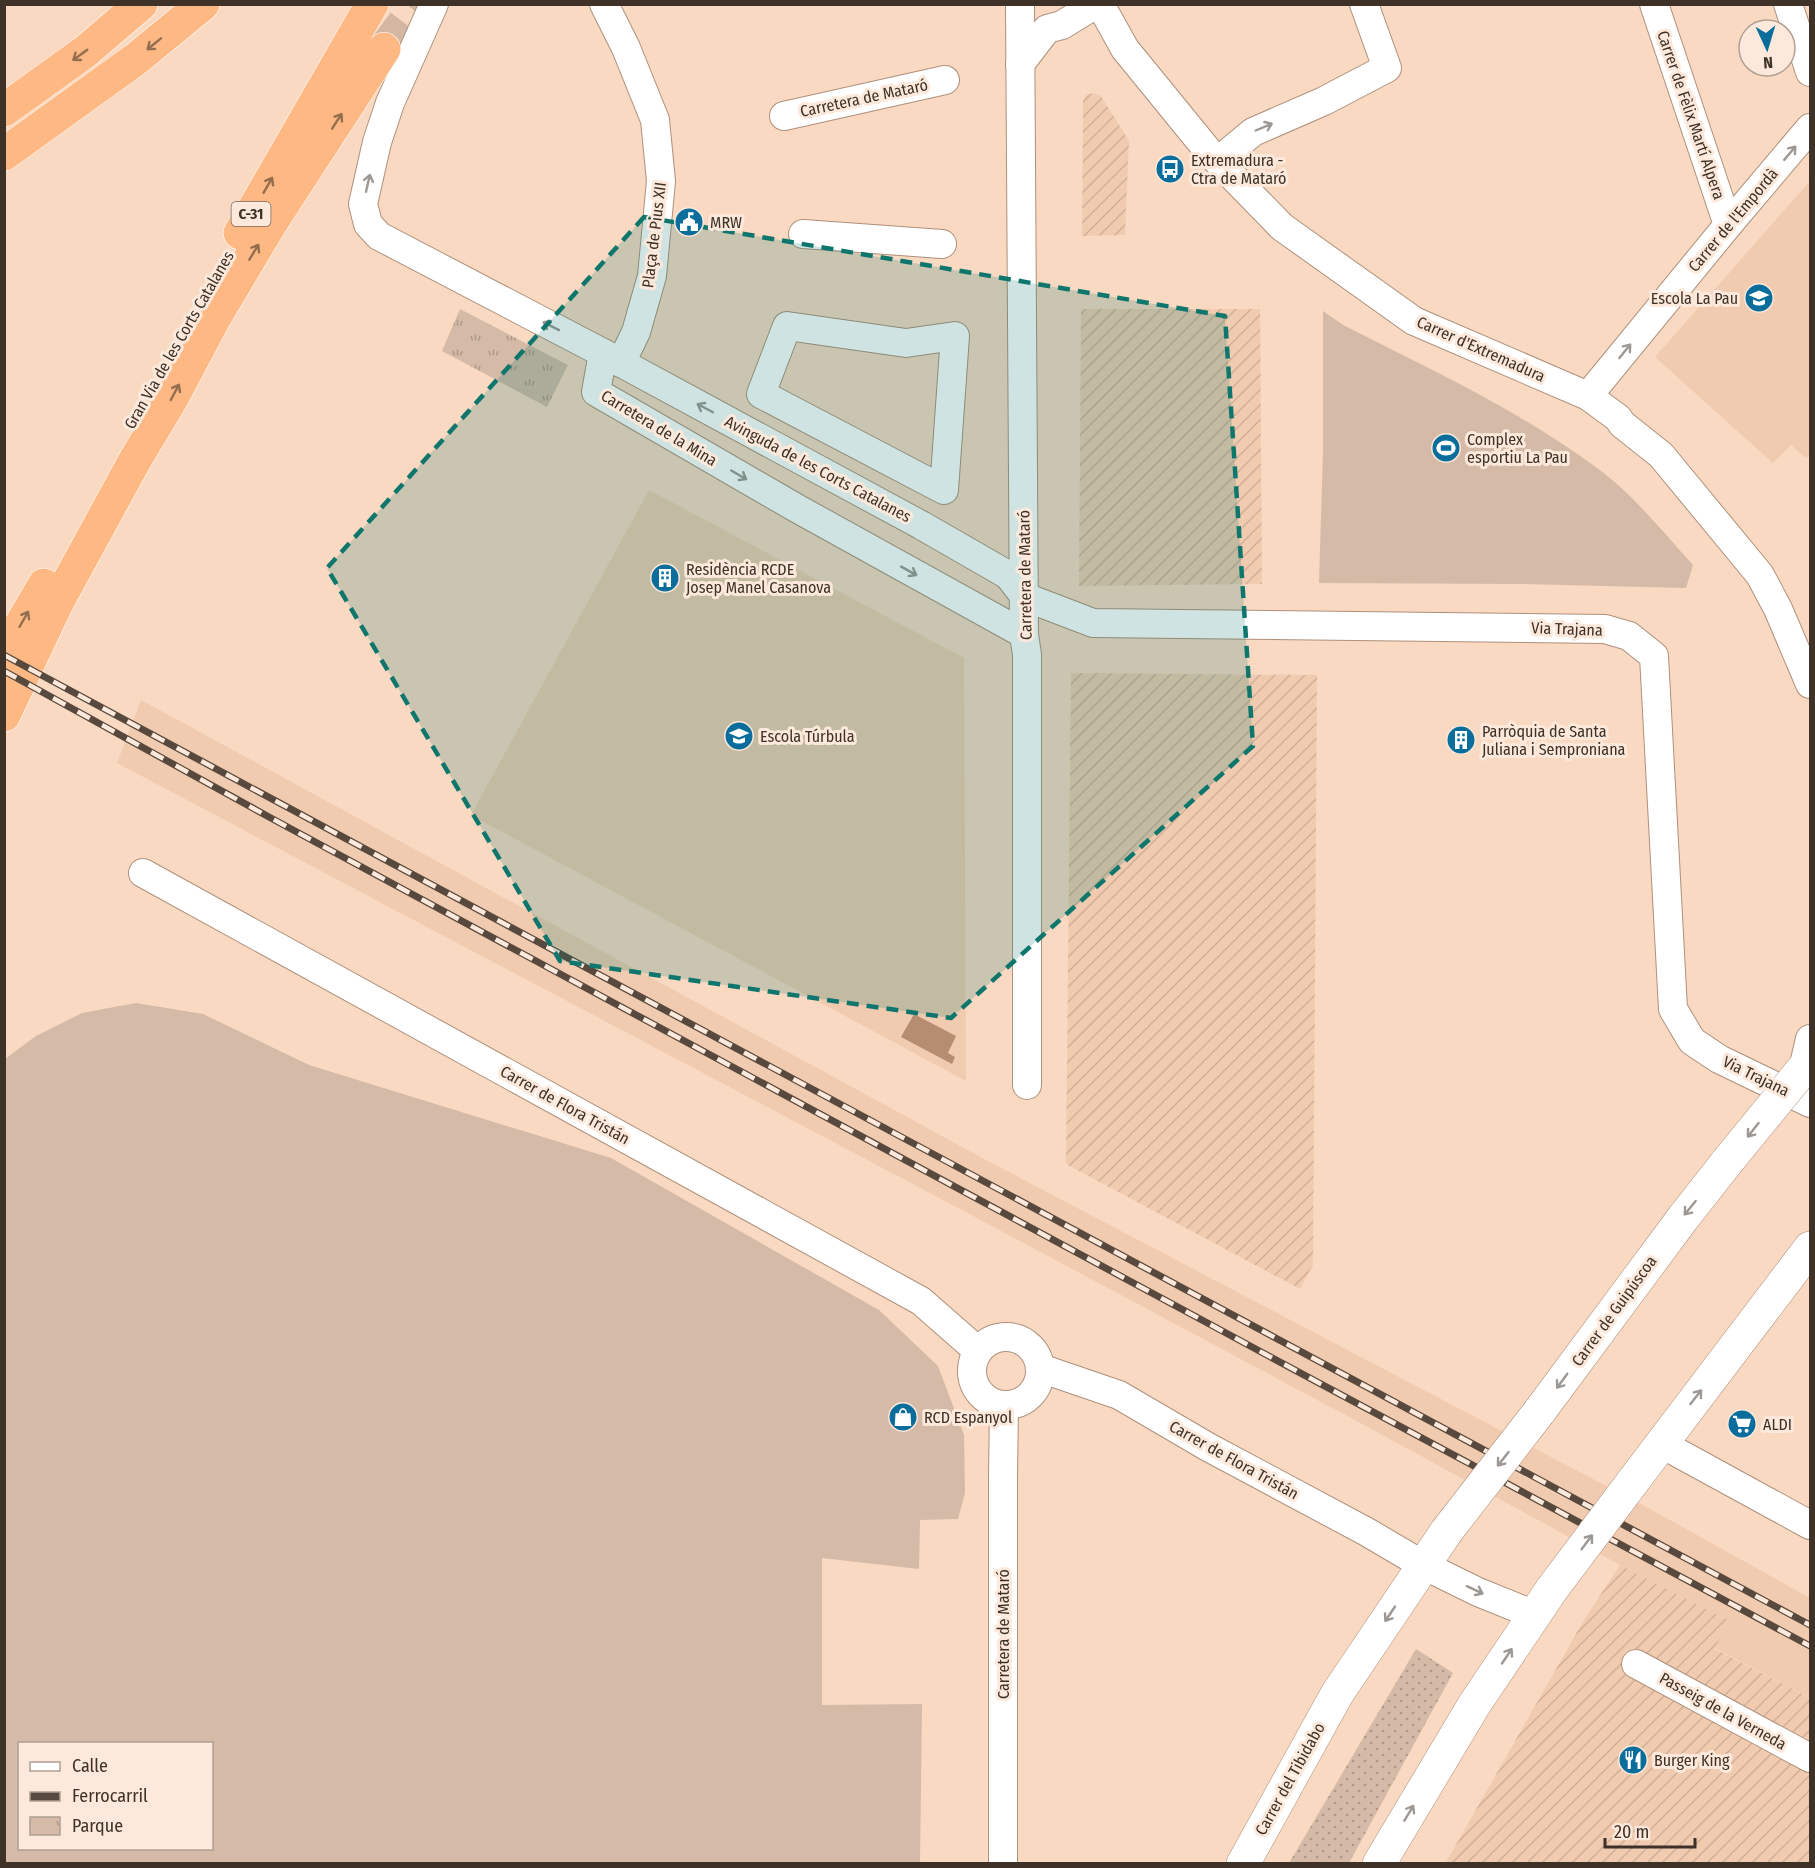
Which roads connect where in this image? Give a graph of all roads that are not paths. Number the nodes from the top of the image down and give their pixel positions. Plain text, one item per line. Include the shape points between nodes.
1 (141, 4) edge
2 (203, 4) edge
3 (372, 4) edge
4 (434, 4) edge
5 (604, 4) edge
6 (1020, 4) edge
7 (1028, 4) edge
8 (1098, 4) edge
9 (1364, 4) edge
10 (1654, 4) edge
11 (1788, 4) edge
12 (1047, 29) junction
13 (384, 49) tunnel mouth
14 (1020, 64) junction
15 (1810, 72) edge
16 (945, 80) dead end
17 (4, 110) edge
18 (784, 116) dead end
19 (1810, 128) edge
20 (4, 154) edge
21 (1218, 161) junction
22 (1728, 225) junction
23 (803, 234) dead end
24 (942, 244) dead end
25 (612, 358) junction
26 (1588, 396) junction
27 (144, 400) junction
28 (135, 460) junction
29 (944, 490) joint
30 (106, 512) junction
31 (978, 558) junction
32 (1025, 597) junction
33 (977, 608) junction
34 (1024, 634) junction
35 (4, 653) edge
36 (1810, 684) edge
37 (4, 715) edge
38 (4, 741) edge
39 (143, 873) dead end
40 (1808, 1056) edge
41 (1027, 1085) dead end
42 (1810, 1102) edge
43 (1810, 1248) edge
44 (978, 1351) junction
45 (1040, 1368) junction
46 (1004, 1405) junction
47 (1660, 1443) junction
48 (1810, 1525) edge
49 (1423, 1565) junction
50 (1543, 1602) junction
51 (1636, 1664) dead end
52 (1337, 1694) joint
53 (1810, 1758) edge
54 (1003, 1863) edge
55 (1243, 1863) edge
56 (1379, 1863) edge

1 -> 17 highway via 86,51
2 -> 20 highway via 136,59
27 -> 3 highway, Gran Via de les Corts Catalanes / C-31
25 -> 4 street via 379,236 368,224 363,204 377,142
5 - 25 street, Plaça de Pius XII via 655,120 661,181 652,276 636,332
6 - 14 street, Carretera de Mataró
7 - 12 street
8 - 12 street via 1062,25
8 - 21 street, Carrer d'Extremadura via 1125,49
21 -> 9 street via 1253,132 1387,68
10 - 22 street, Carrer de Fèlix Martí Alpera
11 - 15 street
12 - 14 street
28 -> 13 highway via 266,232
14 - 32 street, Carretera de Mataró
16 - 18 street, Carretera de Mataró
22 -> 19 street, Carrer de l'Empordà
21 - 26 street, Carrer d'Extremadura via 1282,227 1414,321
26 -> 22 street, Carrer de l'Empordà
23 - 24 street
31 -> 25 street, Avinguda de les Corts Catalanes
25 -> 33 street, Carretera de la Mina via 596,392
26 - 36 street, Carrer d'Extremadura via 1661,455 1760,575
27 - 28 highway
35 -> 27 highway, Gran Via de les Corts Catalanes / C-31
28 - 30 highway
29 - 29 street via 761,394 787,326 906,343 955,336
30 - 37 highway
30 - 38 highway via 94,551
31 - 32 street, Avinguda de les Corts Catalanes via 1008,575
31 - 33 street
32 - 34 street, Carretera de Mataró
32 - 42 street, Via Trajana via 1093,623 1605,629 1629,636 1654,656 1673,1009 1692,1041 1719,1059
33 - 34 street, Carretera de la Mina
34 - 41 street, Carretera de Mataró
39 - 44 street, Carrer de Flora Tristán via 921,1301
40 -> 49 main road, Carrer de Guipúscoa, bridge
47 -> 43 main road
44 - 45 street via 994,1339 1013,1338 1030,1347
44 - 46 street via 972,1365 974,1384 986,1399
45 - 46 street via 1032,1393 1020,1402
45 - 49 street, Carrer de Flora Tristán via 1119,1395
46 - 54 street, Carretera de Mataró
47 - 48 street
50 -> 47 main road, bridge
49 -> 50 street via 1478,1592
49 -> 52 main road, Carrer de Guipúscoa
56 -> 50 main road via 1474,1705
51 - 53 street, Passeig de la Verneda
52 - 55 main road, Carrer del Tibidabo

